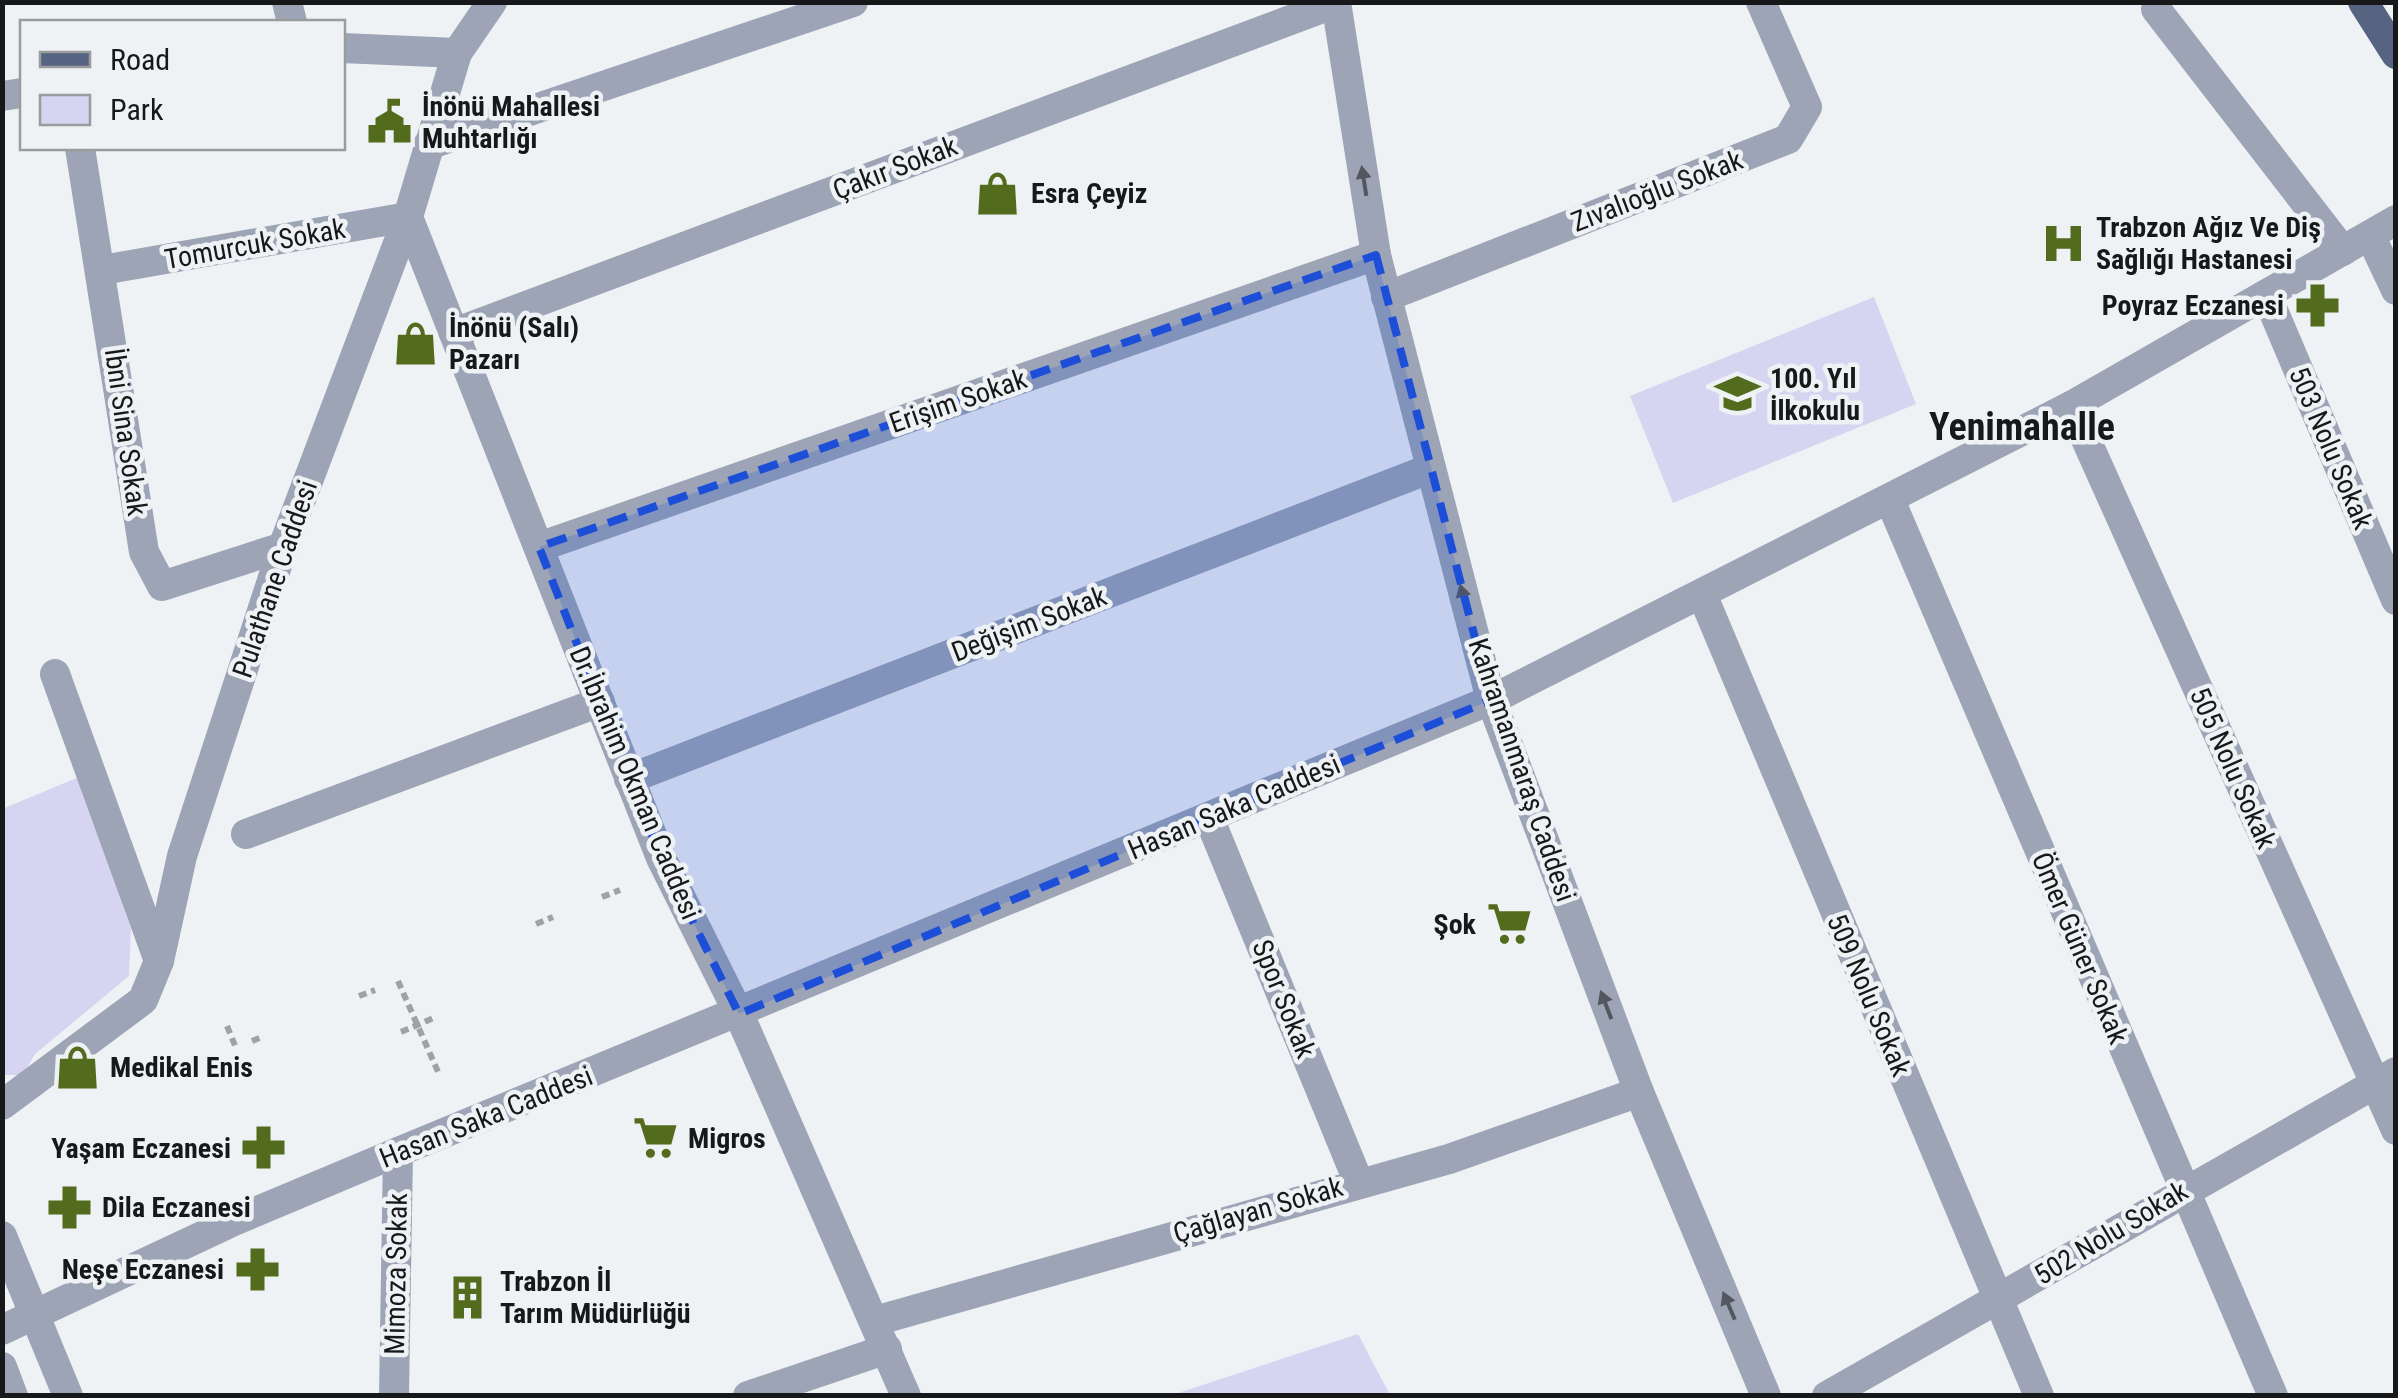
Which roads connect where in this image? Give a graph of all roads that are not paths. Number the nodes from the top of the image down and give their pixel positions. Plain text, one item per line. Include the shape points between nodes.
1 (492, 2) edge
2 (854, 2) edge
3 (1762, 2) edge
4 (2363, 2) edge
5 (1336, 3) edge
6 (2156, 9) dead end
7 (345, 48) edge
8 (457, 53) junction
9 (2396, 54) edge
10 (428, 145) junction
11 (80, 150) edge
12 (408, 217) junction
13 (2383, 228) edge
14 (2343, 251) junction
15 (1376, 255) junction
16 (102, 270) junction
17 (2396, 290) edge
18 (2267, 296) junction
19 (1386, 297) junction
20 (454, 333) junction
21 (2071, 406) junction
22 (1429, 469) junction
23 (1890, 500) junction
24 (284, 547) junction
25 (539, 547) junction
26 (1702, 594) junction
27 (2396, 600) edge
28 (56, 674) dead end
29 (1492, 700) junction
30 (600, 702) junction
31 (630, 778) junction
32 (1209, 818) junction
33 (246, 834) dead end
34 (158, 962) junction
35 (739, 1014) junction
36 (2385, 1078) edge
37 (1639, 1092) junction
38 (2, 1105) edge
39 (2396, 1130) edge
40 (398, 1152) junction
41 (1358, 1181) junction
42 (2182, 1190) junction
43 (2, 1236) edge
44 (1997, 1301) junction
45 (36, 1315) junction
46 (875, 1321) junction
47 (2, 1330) edge
48 (887, 1349) junction
49 (2, 1367) edge
50 (13, 1396) edge
51 (68, 1396) edge
52 (394, 1396) edge
53 (748, 1396) edge
54 (906, 1396) edge
55 (1766, 1396) edge
56 (1827, 1396) edge
57 (2039, 1396) edge
58 (2272, 1396) edge

1 - 8 street, Pulathane Caddesi
2 - 10 street
3 - 19 street, Zıvalıoğlu Sokak via 1806,107 1788,139
4 - 9 main road
15 -> 5 street, Kahramanmaraş Caddesi
5 - 20 street, Çakır Sokak
6 - 14 street
7 - 8 street
8 - 10 street, Pulathane Caddesi
10 - 12 street, Pulathane Caddesi
11 - 16 street, İbni Sina Sokak
12 - 16 street, Tomurcuk Sokak
12 - 20 street, Dr.İbrahim Okman Caddesi
12 - 24 street, Pulathane Caddesi
13 - 14 street, Hasan Saka Caddesi
13 - 17 street
14 - 18 street, Hasan Saka Caddesi
15 - 19 street, Kahramanmaraş Caddesi
15 - 25 street, Erişim Sokak
16 - 24 street, İbni Sina Sokak via 144,552 162,586
18 - 21 street, Hasan Saka Caddesi
18 - 27 street, 503 Nolu Sokak
19 - 22 street, Kahramanmaraş Caddesi
20 - 25 street, Dr.İbrahim Okman Caddesi
21 - 23 street, Hasan Saka Caddesi
21 - 36 street, 505 Nolu Sokak
29 -> 22 street, Kahramanmaraş Caddesi
22 - 31 street, Değişim Sokak
23 - 26 street, Hasan Saka Caddesi
23 - 42 street, Ömer Güner Sokak
24 - 34 street, Pulathane Caddesi via 182,856
25 - 30 street, Dr.İbrahim Okman Caddesi
26 - 29 street, Hasan Saka Caddesi
26 - 44 street, 509 Nolu Sokak
28 - 34 street
29 - 32 street, Hasan Saka Caddesi
37 -> 29 street, Kahramanmaraş Caddesi
30 - 31 street, Dr.İbrahim Okman Caddesi
30 - 33 street
31 - 35 street, Dr.İbrahim Okman Caddesi via 661,858
32 - 35 street, Hasan Saka Caddesi
32 - 41 street, Spor Sokak
34 - 38 street, Pulathane Caddesi via 143,1000
35 - 40 street, Hasan Saka Caddesi
35 - 46 street, Dr.İbrahim Okman Caddesi
36 - 39 street, 505 Nolu Sokak
36 - 42 street, 502 Nolu Sokak
37 - 41 street, Çağlayan Sokak via 1449,1159
55 -> 37 street, Kahramanmaraş Caddesi
40 - 45 street, Hasan Saka Caddesi
40 - 52 street, Mimoza Sokak
41 - 46 street, Çağlayan Sokak
42 - 44 street, 502 Nolu Sokak
42 - 58 street, Ömer Güner Sokak
43 - 45 street
44 - 56 street, 502 Nolu Sokak
44 - 57 street, 509 Nolu Sokak
45 - 47 street, Hasan Saka Caddesi
45 - 51 street
46 - 48 street, Dr.İbrahim Okman Caddesi
48 - 53 street
48 - 54 street, Dr.İbrahim Okman Caddesi
49 - 50 street

